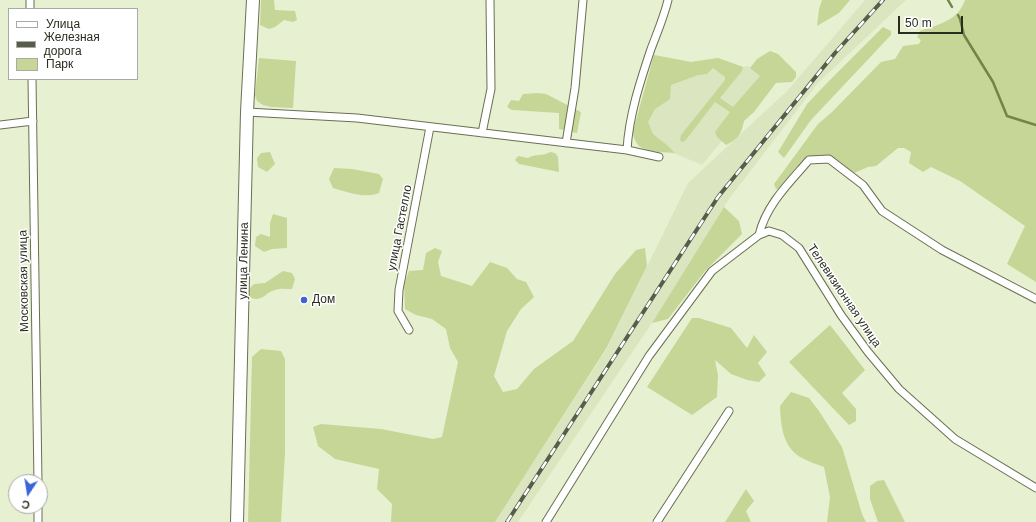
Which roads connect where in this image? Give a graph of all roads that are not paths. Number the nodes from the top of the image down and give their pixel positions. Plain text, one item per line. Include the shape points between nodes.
1 (253, 0) edge
2 (490, 0) edge
3 (583, 0) edge
4 (668, 0) edge
5 (32, 80) edge
6 (247, 112) junction
7 (33, 121) junction
8 (0, 124) edge
9 (430, 127) junction
10 (482, 133) junction
11 (566, 143) junction
12 (627, 150) junction
13 (659, 157) dead end
14 (760, 236) junction
15 (1036, 299) edge
16 (409, 330) dead end
17 (729, 411) dead end
18 (38, 474) edge
19 (1036, 488) edge
20 (237, 522) edge
21 (546, 522) edge
22 (657, 522) edge

1 - 6 main road, улица Ленина
2 - 10 street via 492,89
3 - 11 street via 575,88
4 - 12 street via 636,96
5 - 7 street, Московская улица
6 - 9 street via 357,118
6 - 20 main road, улица Ленина
7 - 8 street
7 - 18 street, Московская улица
9 - 10 street
9 - 16 street, улица Гастелло via 399,290 398,311
10 - 11 street
11 - 12 street
12 - 13 street
14 - 15 street via 762,224 776,198 809,160 828,159 863,185 882,210 942,250
14 - 19 street, Телевизионная улица via 769,231 782,235 798,248 840,315 899,389 955,439
14 - 21 street via 712,271 649,356
17 - 22 street

